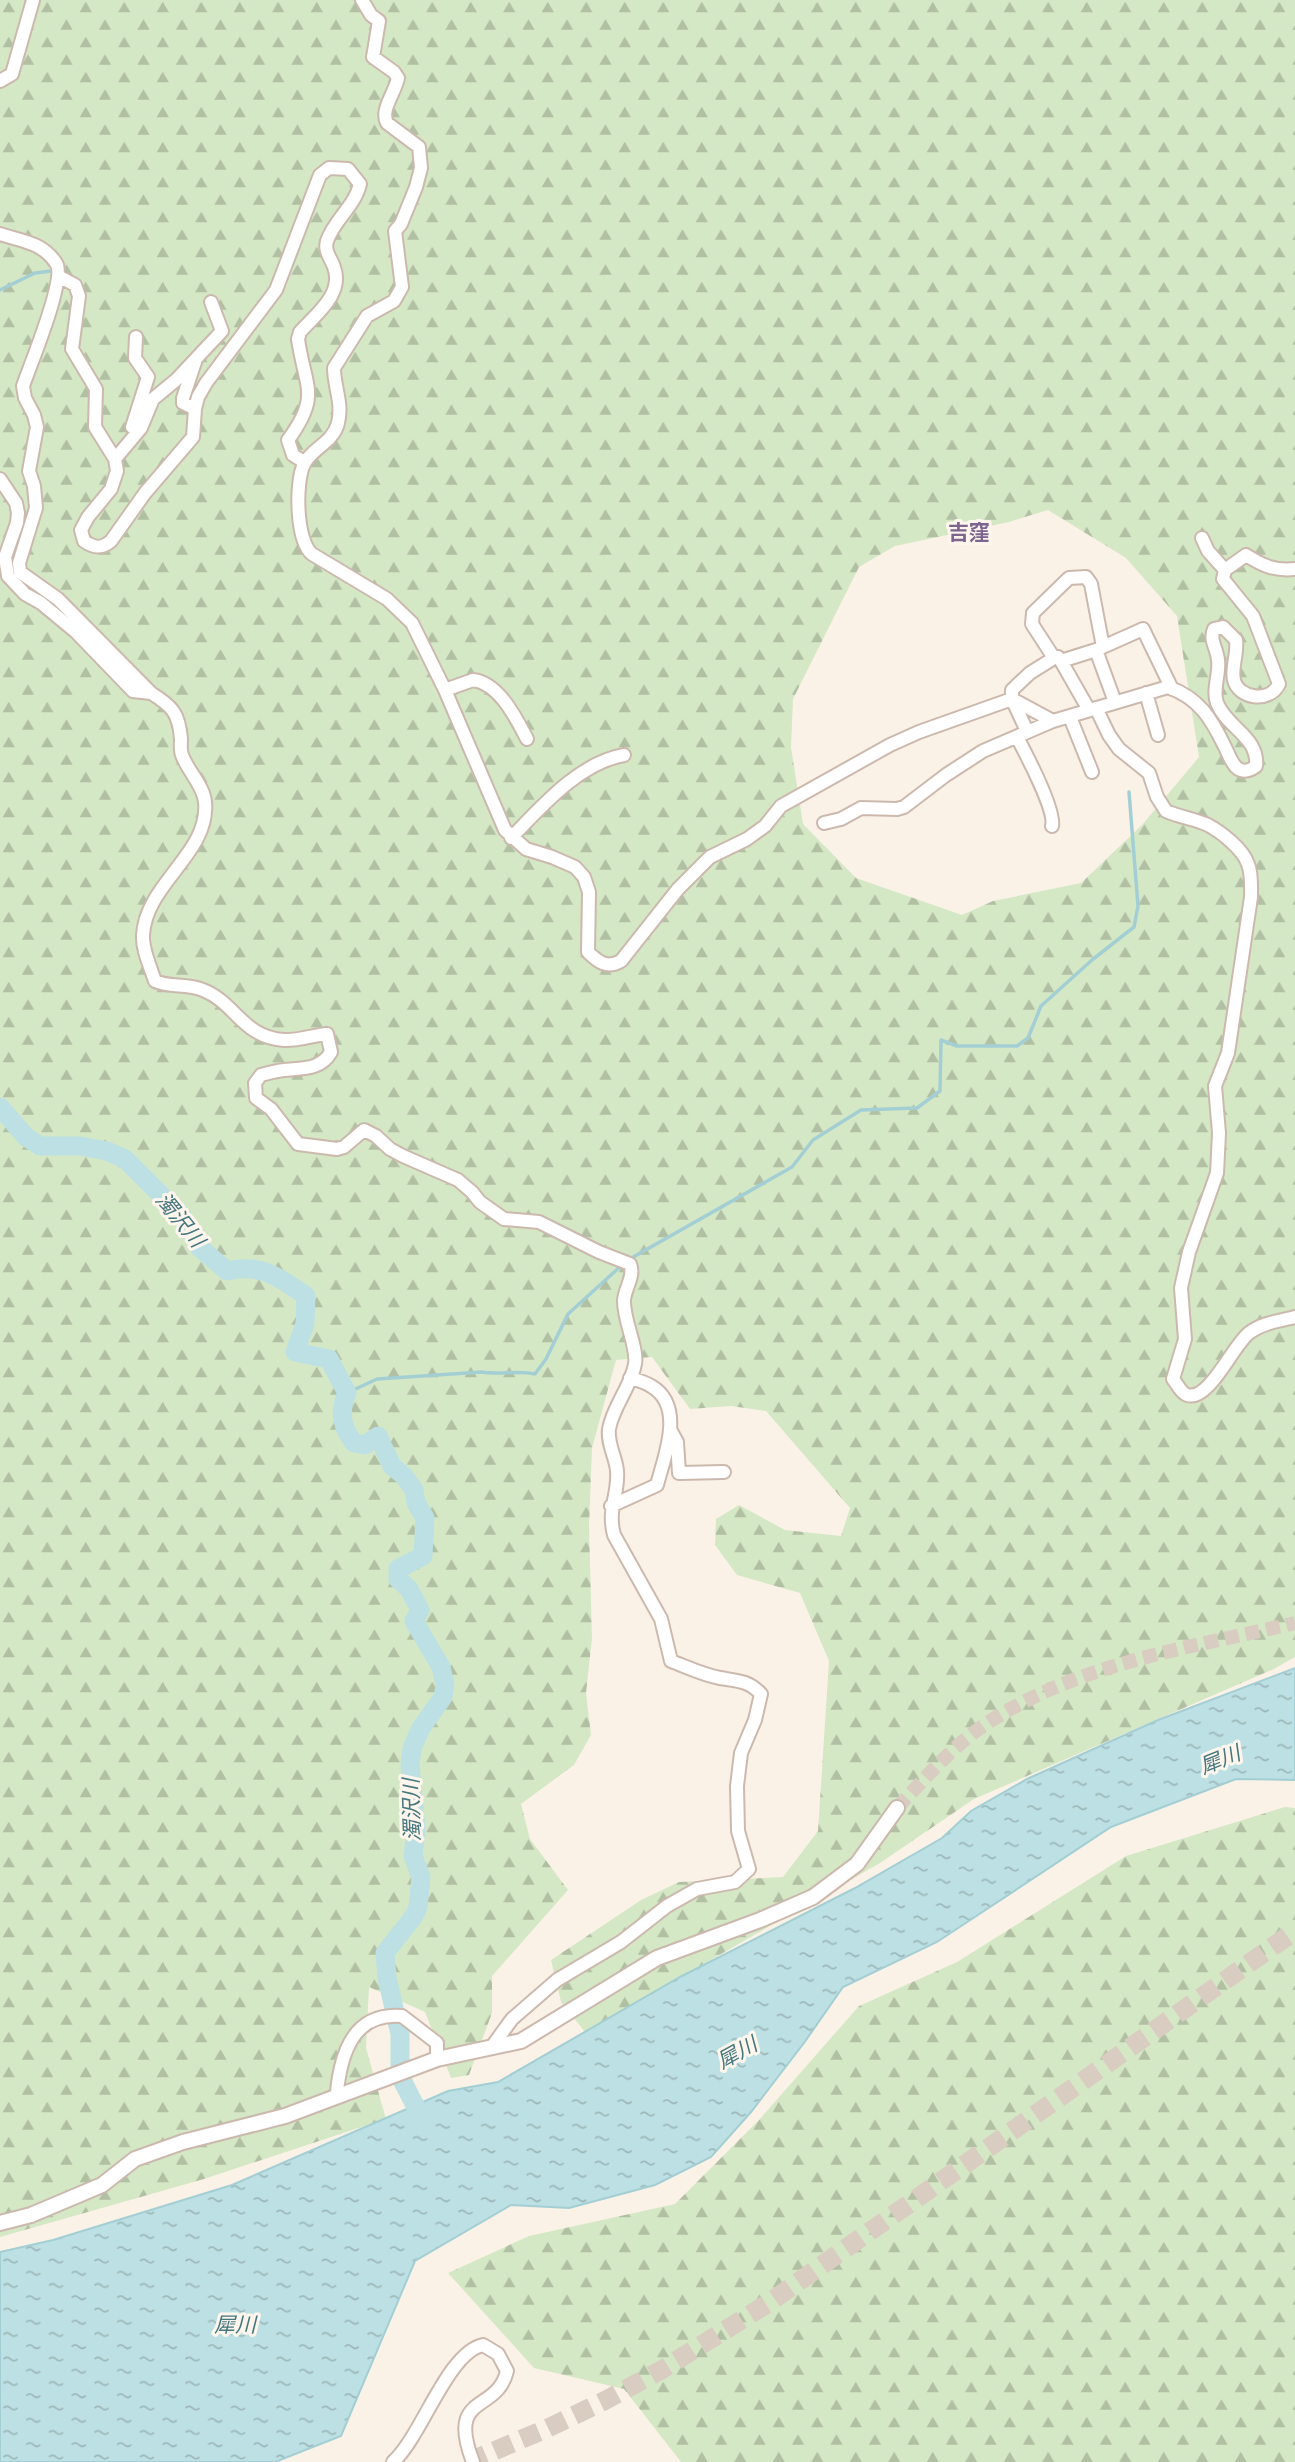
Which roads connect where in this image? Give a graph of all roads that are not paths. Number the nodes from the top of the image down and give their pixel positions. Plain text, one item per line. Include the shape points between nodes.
1 (33, 0) edge
2 (362, 0) edge
3 (0, 81) edge
4 (0, 234) edge
5 (60, 277) junction
6 (211, 302) dead end
7 (136, 337) dead end
8 (196, 358) junction
9 (195, 409) junction
10 (115, 459) junction
11 (304, 462) junction
12 (0, 479) edge
13 (1202, 538) dead end
14 (1295, 569) edge
15 (1225, 570) junction
16 (1099, 648) junction
17 (1058, 659) junction
18 (1172, 689) junction
19 (445, 690) junction
20 (151, 693) junction
21 (1146, 693) junction
22 (1012, 699) junction
23 (1115, 702) junction
24 (1093, 709) junction
25 (1070, 717) junction
26 (1053, 721) junction
27 (1022, 734) junction
28 (1158, 735) dead end
29 (527, 739) dead end
30 (624, 755) dead end
31 (1092, 772) dead end
32 (824, 823) dead end
33 (1052, 825) dead end
34 (512, 838) junction
35 (1295, 1317) edge
36 (630, 1378) junction
37 (671, 1431) junction
38 (724, 1472) dead end
39 (611, 1506) junction
40 (897, 1808) tunnel mouth
41 (491, 2048) junction
42 (437, 2059) junction
43 (337, 2095) junction
44 (0, 2223) edge
45 (393, 2462) edge
46 (473, 2462) edge

1 - 3 street via 12,74
2 - 11 street via 379,21 373,57 398,78 384,118 419,147 421,168 409,208 395,231 402,287 394,301 367,316 345,349 334,369 341,406 338,425 330,439
4 - 5 street via 35,244 58,264
5 - 10 street via 75,285 79,296 72,349 96,389 97,433
5 - 20 street via 23,386 37,427 29,471 36,508 20,572 58,599
6 - 8 street via 222,331
7 - 10 street via 135,358 147,383 135,424
8 - 9 street via 183,398 183,403
8 - 10 street via 153,399 141,428
9 - 10 street via 195,432 188,446 145,493 111,541 98,548 84,541 81,530 115,480
9 - 11 street via 206,383 276,290 320,175 329,168 348,169 360,184 357,198 326,248 337,287 298,339 308,400 288,447
11 - 19 street via 298,485 306,549 399,609 412,623
12 - 20 street via 18,513 5,557 8,576 76,632 133,691
13 - 15 street
14 - 15 street via 1264,567 1246,555
15 - 18 street via 1223,579 1253,616 1279,684 1263,698 1239,688 1234,680 1236,640 1223,627 1214,629 1216,698 1222,713 1251,742 1256,766 1243,771 1236,766 1200,706
16 - 17 street
16 - 17 street via 1091,584 1086,577 1069,578 1032,619
16 - 18 street via 1143,629
16 - 23 street
17 - 22 street via 1019,683 1012,690
17 - 24 street
18 - 21 street
19 - 29 street via 473,680 485,684 505,704
19 - 34 street via 497,815
20 - 36 street via 168,704 180,720 181,753 206,806 198,840 166,879 146,918 144,947 155,981 203,990 259,1035 283,1040 327,1034 331,1052 323,1063 261,1075 255,1083 256,1098 271,1109 298,1144 337,1149 364,1130 371,1132 403,1156 457,1180 504,1219 539,1222 627,1262 632,1269 624,1302 636,1363
21 - 23 street
21 - 28 street
22 - 26 street
22 - 27 street
22 - 34 street via 890,745 781,806 747,839 710,857 615,964 601,963 588,952 589,892 575,867 526,849
23 - 24 street
24 - 25 street
24 - 35 street via 1119,749 1149,772 1166,811 1220,834 1243,855 1251,876 1228,1053 1215,1086 1217,1173 1181,1288 1185,1339 1173,1379 1182,1392 1198,1395 1248,1334
25 - 26 street
25 - 31 street
26 - 27 street
27 - 32 street via 983,751 904,807 862,808
27 - 33 street via 1050,805
30 - 34 street via 608,758 554,793
36 - 37 street via 659,1393 667,1405
36 - 39 street via 608,1432 617,1471
37 - 38 street via 677,1441 679,1473
37 - 39 street via 657,1485
39 - 41 street via 614,1535 661,1619 671,1661 719,1678 740,1680 761,1694 741,1753 737,1786 738,1831 750,1868 734,1882 697,1889 667,1906 621,1942 556,1980 512,2019
40 - 41 street via 857,1864 813,1897 657,1958 521,2041
41 - 42 street
42 - 43 street
42 - 43 street via 438,2043 402,2016 379,2017 356,2031 350,2041
43 - 44 street via 285,2116 135,2159 102,2185 32,2215
45 - 46 street via 410,2443 461,2358 483,2345 498,2354 507,2371 501,2386 466,2418 464,2439

